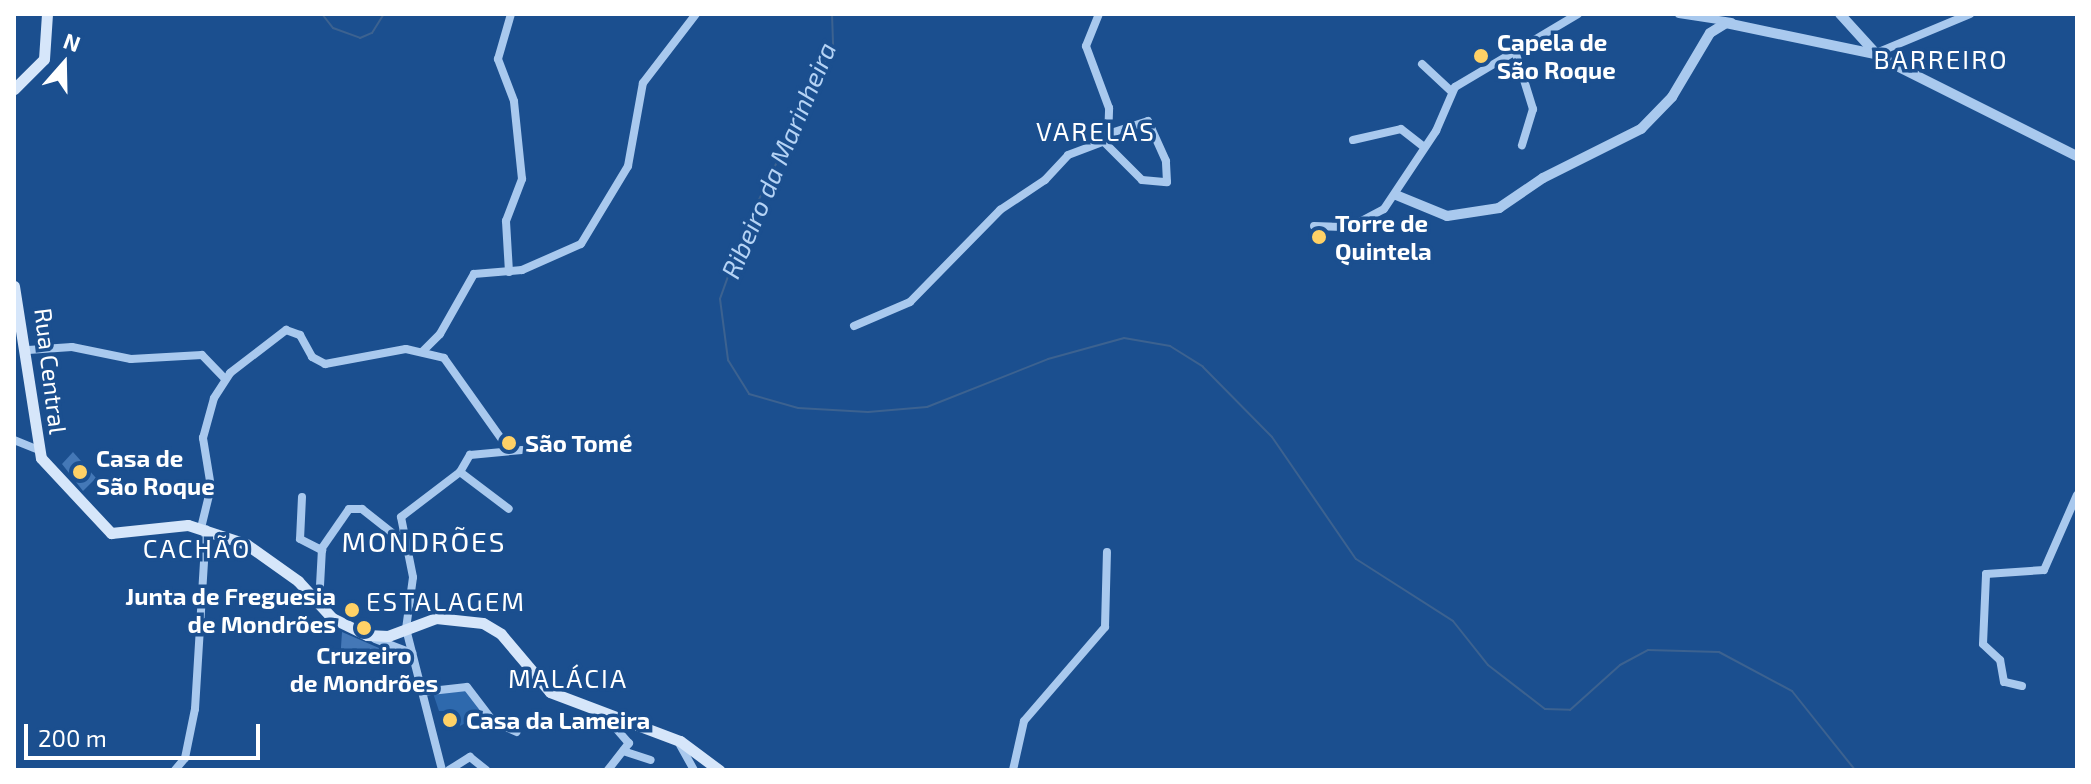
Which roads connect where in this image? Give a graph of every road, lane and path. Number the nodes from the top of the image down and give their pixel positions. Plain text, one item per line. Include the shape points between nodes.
1 (47, 14) edge
2 (511, 14) edge
3 (696, 14) edge
4 (1099, 14) edge
5 (1578, 14) edge
6 (1679, 14) edge
7 (1840, 14) edge
8 (1970, 14) edge
9 (1732, 22) junction
10 (1515, 51) junction
11 (1874, 54) junction
12 (1422, 64) dead end
13 (14, 89) edge
14 (1451, 91) junction
15 (1111, 133) junction
16 (1353, 140) dead end
17 (1105, 143) junction
18 (1522, 145) dead end
19 (1423, 146) junction
20 (2077, 156) edge
21 (1396, 195) junction
22 (1417, 196) dead end
23 (1475, 214) junction
24 (1314, 226) dead end
25 (509, 272) junction
26 (14, 286) edge
27 (17, 306) edge
28 (854, 326) dead end
29 (28, 350) junction
30 (422, 352) junction
31 (225, 379) junction
32 (15, 443) edge
33 (508, 448) junction
34 (39, 450) junction
35 (522, 450) dead end
36 (460, 472) junction
37 (2077, 495) edge
38 (302, 497) dead end
39 (509, 509) dead end
40 (204, 529) junction
41 (405, 543) junction
42 (322, 550) junction
43 (1107, 552) dead end
44 (319, 605) junction
45 (406, 629) junction
46 (359, 633) junction
47 (412, 653) junction
48 (2022, 686) dead end
49 (422, 692) junction
50 (606, 717) junction
51 (517, 732) dead end
52 (628, 740) junction
53 (677, 740) junction
54 (623, 751) junction
55 (640, 756) junction
56 (651, 760) dead end
57 (175, 770) edge
58 (442, 770) edge
59 (449, 770) edge
60 (486, 770) edge
61 (608, 770) edge
62 (694, 770) edge
63 (719, 770) edge
64 (1013, 770) edge

1 - 13 main road via 44,59
2 - 25 street via 498,59 514,101 522,179 506,221
3 - 25 street via 643,83 628,164 584,241
4 - 15 street via 1086,46
5 - 10 street
6 - 9 street
7 - 11 street
8 - 11 street
9 - 11 street
9 - 23 street via 1710,33 1672,97 1641,129 1537,181 1499,208
10 - 14 street
10 - 18 street via 1533,109
11 - 20 street
12 - 14 street
14 - 19 street
15 - 17 street
15 - 17 street via 1148,121 1165,157 1167,182 1156,186 1137,177
16 - 19 street via 1401,129
17 - 28 street via 1068,155 1045,180 1000,210 904,306
19 - 21 street
21 - 23 street via 1438,214
21 - 24 street via 1357,224
22 - 23 street via 1435,208
25 - 30 street via 472,276 440,334
26 - 27 main road, Rua Central
27 - 29 main road, Rua Central
29 - 31 street via 72,347 131,359 204,355
29 - 34 main road, Rua Central
30 - 31 street via 403,349 325,364 289,330
30 - 33 street via 453,364
31 - 40 street via 203,435 211,487
32 - 34 street
33 - 35 street
33 - 36 street via 470,455
34 - 40 main road, Rua Central via 50,473 114,534 160,525
36 - 39 street
36 - 41 street via 403,512
37 - 48 street via 2044,570 1986,574 1983,644 2000,660 2004,682
38 - 42 street via 299,538
40 - 44 main road, Rua Central via 254,548
40 - 57 street via 194,710 185,758
41 - 42 street via 356,507
41 - 45 street via 413,577
42 - 44 street
43 - 64 street via 1105,627 1027,717
44 - 46 main road, Rua Central
45 - 46 main road via 384,637
45 - 47 street
45 - 50 main road via 440,618 483,623 501,634 546,690
46 - 47 street
47 - 49 street
49 - 51 street via 467,687 497,725
49 - 58 street
50 - 52 street
50 - 53 main road
52 - 54 street
52 - 55 street
53 - 62 street
53 - 63 main road
54 - 55 street
54 - 61 street
55 - 56 street
59 - 60 street via 470,757

